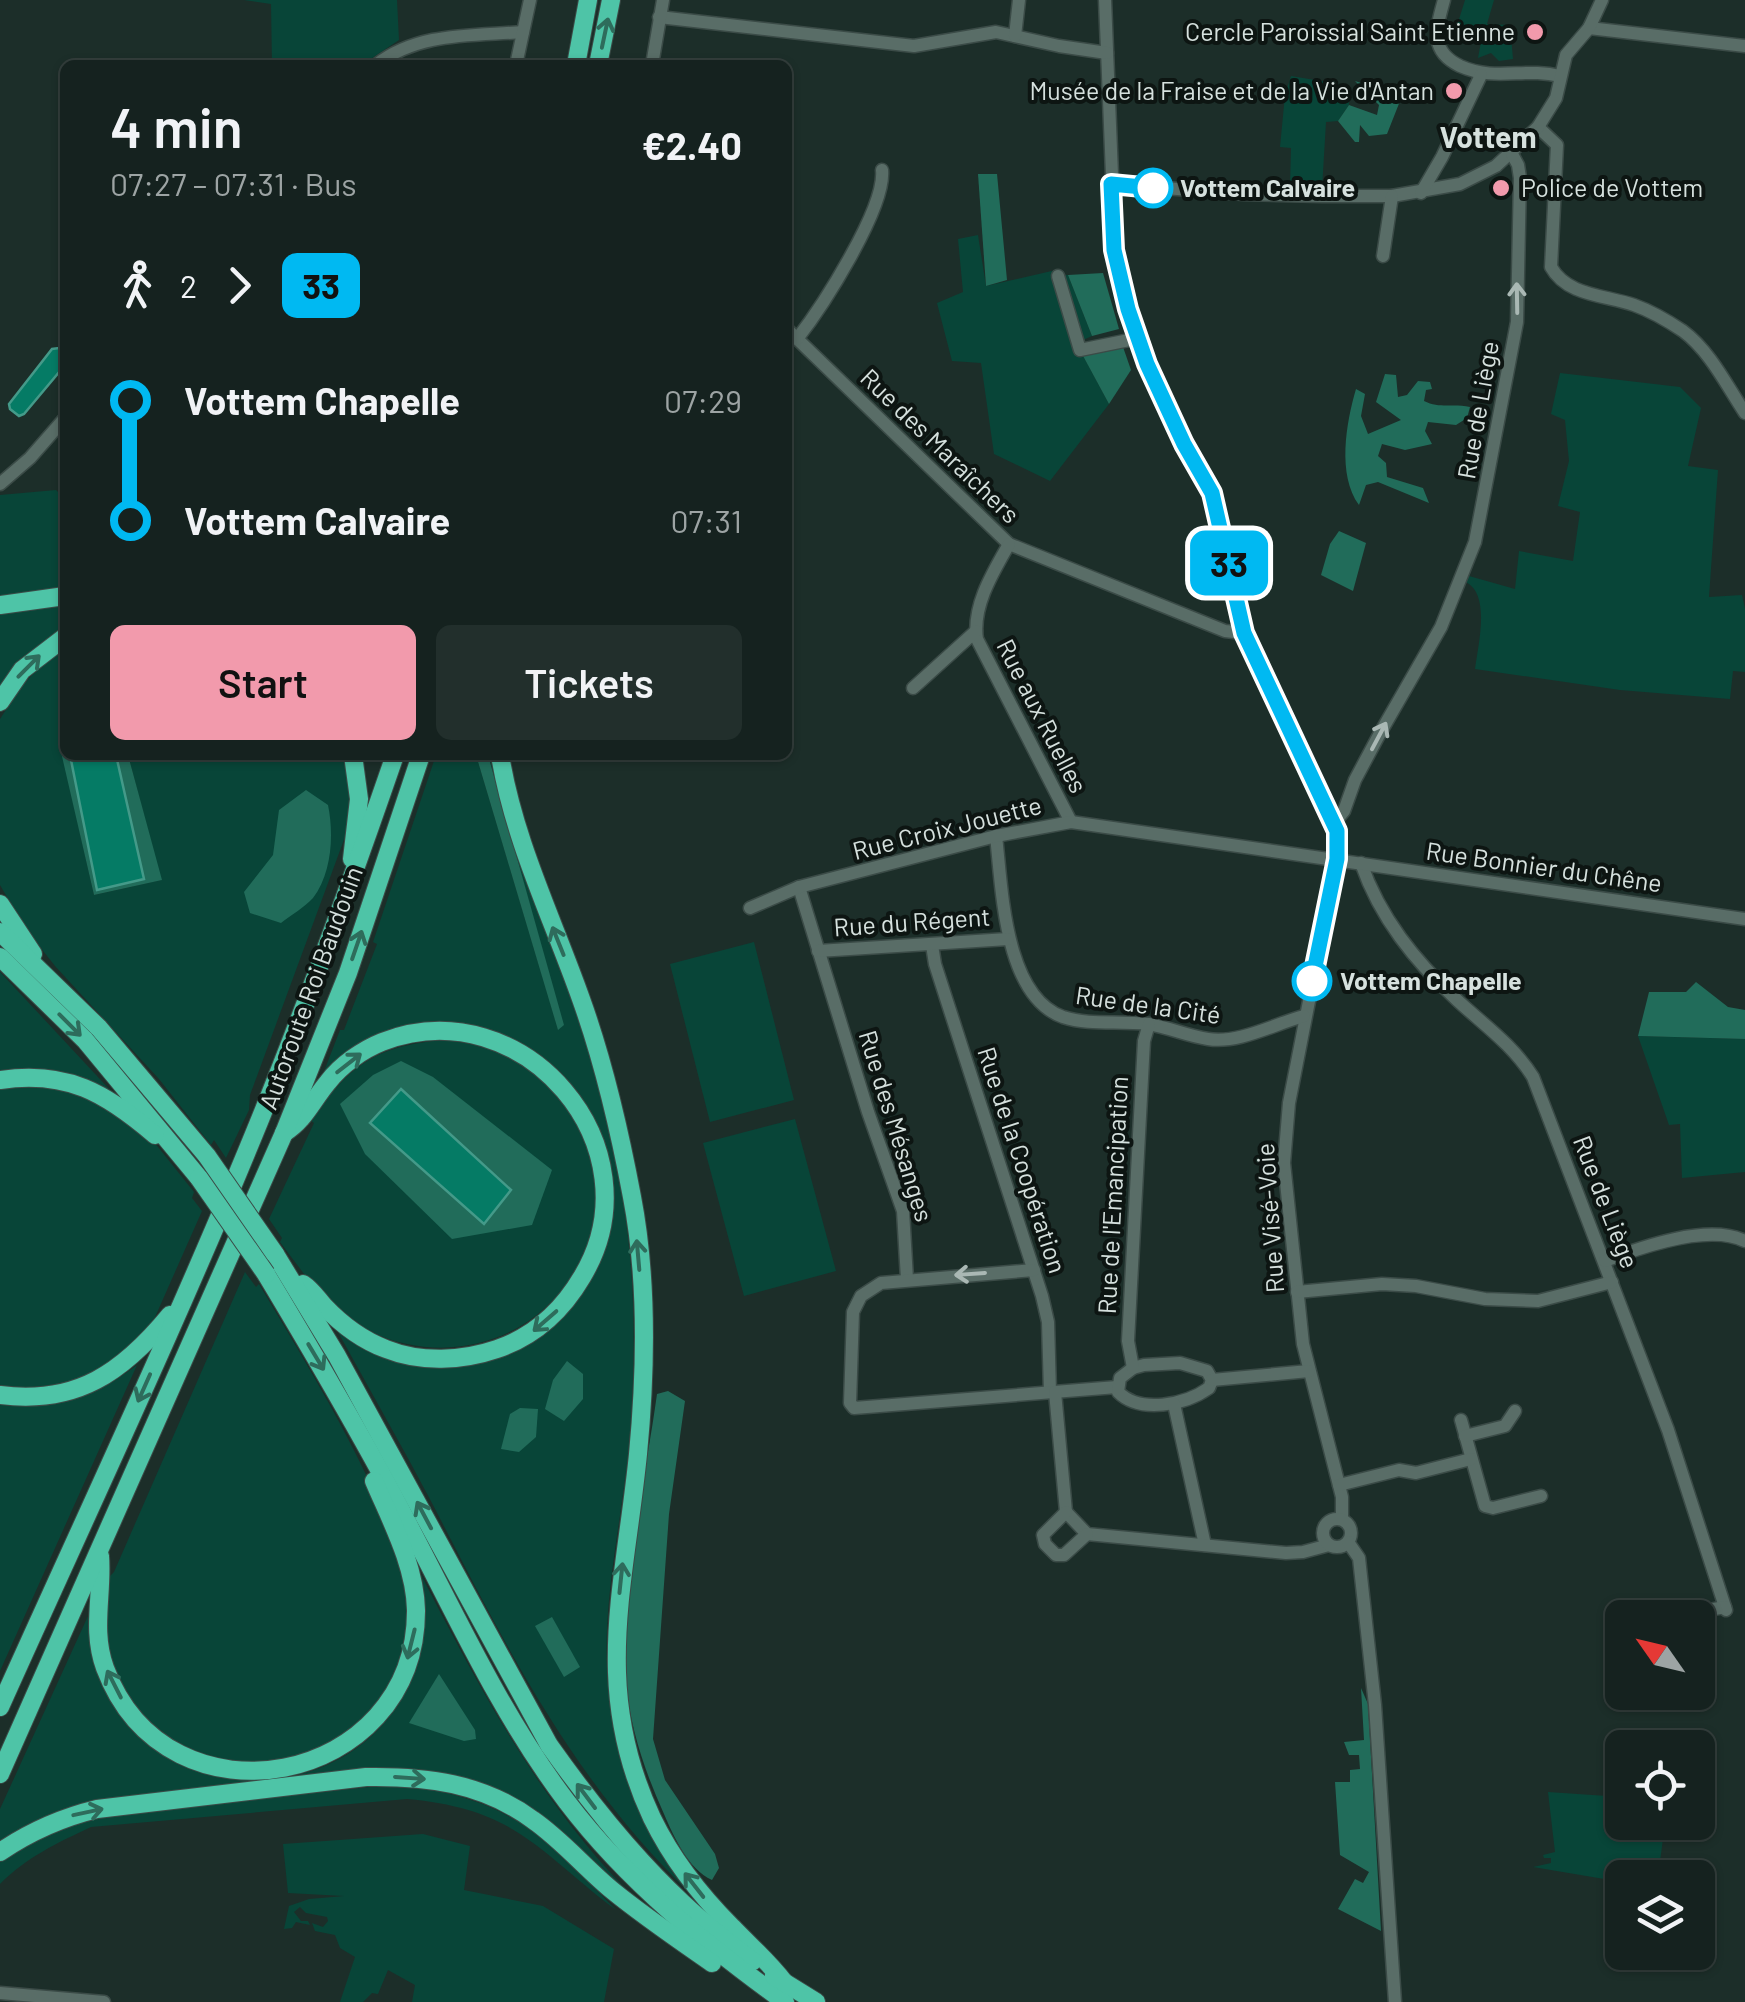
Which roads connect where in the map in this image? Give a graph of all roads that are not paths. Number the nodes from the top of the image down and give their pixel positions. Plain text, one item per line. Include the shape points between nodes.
1 (530, 0) edge
2 (588, 0) edge
3 (611, 0) edge
4 (663, 0) edge
5 (1019, 0) edge
6 (1105, 0) edge
7 (1444, 0) edge
8 (1602, 0) edge
9 (659, 17) junction
10 (1590, 28) junction
11 (523, 32) junction
12 (1015, 36) junction
13 (1745, 46) edge
14 (1108, 53) junction
15 (383, 60) edge
16 (517, 60) edge
17 (577, 60) edge
18 (599, 60) edge
19 (653, 60) edge
20 (1480, 75) junction
21 (1560, 76) junction
22 (1538, 127) junction
23 (1512, 154) junction
24 (882, 170) dead end
25 (1111, 184) junction
26 (1421, 193) junction
27 (1392, 196) junction
28 (1384, 256) dead end
29 (1058, 276) dead end
30 (792, 334) edge
31 (1139, 338) junction
32 (1745, 413) edge
33 (60, 424) edge
34 (0, 484) edge
35 (1009, 544) junction
36 (60, 597) edge
37 (0, 605) edge
38 (976, 631) junction
39 (1244, 633) junction
40 (60, 641) edge
41 (914, 688) dead end
42 (0, 702) edge
43 (354, 760) edge
44 (394, 760) edge
45 (419, 760) edge
46 (501, 760) edge
47 (1071, 822) junction
48 (1335, 822) junction
49 (996, 836) junction
50 (1337, 859) junction
51 (1361, 863) junction
52 (350, 885) junction
53 (799, 887) junction
54 (0, 904) edge
55 (750, 908) dead end
56 (1745, 920) edge
57 (0, 932) edge
58 (1008, 939) junction
59 (932, 945) junction
60 (818, 951) junction
61 (0, 957) edge
62 (47, 976) junction
63 (1304, 1016) junction
64 (1149, 1024) junction
65 (0, 1080) edge
66 (284, 1134) junction
67 (182, 1158) junction
68 (1745, 1241) edge
69 (1605, 1261) junction
70 (1034, 1270) junction
71 (291, 1278) junction
72 (906, 1279) junction
73 (1612, 1282) junction
74 (1297, 1292) junction
75 (184, 1299) junction
76 (1133, 1368) junction
77 (1310, 1371) junction
78 (1212, 1380) junction
79 (1116, 1387) junction
80 (1053, 1392) junction
81 (0, 1395) edge
82 (1174, 1404) junction
83 (1515, 1412) dead end
84 (1462, 1420) dead end
85 (1465, 1436) junction
86 (369, 1450) junction
87 (1470, 1459) junction
88 (1339, 1485) junction
89 (1541, 1496) dead end
90 (1066, 1512) junction
91 (1342, 1519) junction
92 (1087, 1534) junction
93 (1348, 1542) junction
94 (1329, 1544) junction
95 (1206, 1545) junction
96 (100, 1552) junction
97 (1715, 1609) edge
98 (0, 1707) edge
99 (0, 1774) edge
100 (0, 1852) edge
101 (784, 1982) junction
102 (0, 1993) edge
103 (104, 2002) edge
104 (772, 2002) edge
105 (786, 2002) edge
106 (816, 2002) edge
107 (1395, 2002) edge

1 - 11 street
2 - 17 highway
18 -> 3 highway
4 - 9 street
5 - 12 street
6 - 14 street, Rue Visé-Voie
7 - 20 street via 1436,44 1445,58
8 - 10 street
9 - 12 street via 914,46 981,32
9 - 19 street
10 - 13 street
10 - 21 street via 1566,55
11 - 15 street via 436,38
11 - 16 street
12 - 14 street
14 - 25 street, Rue Visé-Voie
20 - 21 street
20 - 26 street
21 - 22 street via 1556,98
22 - 23 street
22 - 32 street via 1557,145 1554,273 1572,288 1638,306 1680,329
23 - 26 street via 1471,180
48 -> 23 street, Rue de Liège via 1441,626 1475,542 1517,322 1520,178
24 - 30 street via 883,184 833,288
25 - 27 street
25 - 31 street, Rue Visé-Voie via 1114,250
26 - 27 street
27 - 28 street
29 - 31 street via 1080,350
30 - 35 street, Rue des Maraîchers
31 - 39 street, Rue Visé-Voie via 1216,502
33 - 34 street
35 - 38 street, Rue aux Ruelles via 990,577
35 - 39 street, Rue des Maraîchers
36 - 37 highway
38 - 41 street, Rue aux Ruelles
38 - 47 street, Rue aux Ruelles
39 - 48 street, Rue Visé-Voie
42 -> 40 highway via 22,670
43 - 52 highway via 359,800
44 - 52 highway
66 -> 45 highway, Autoroute Roi Baudouin via 348,973
101 -> 46 highway via 682,1868 653,1820 624,1740 616,1636 644,1326 632,1199 582,1001 538,893
47 - 49 street, Rue Croix Jouette
47 - 50 street, Rue Croix Jouette
48 - 50 street, Rue Visé-Voie
49 - 53 street, Rue Croix Jouette
49 - 58 street, Rue de la Cité
50 - 51 street, Rue Bonnier du Chêne
50 - 63 street, Rue Visé-Voie
51 - 56 street, Rue Bonnier du Chêne
51 - 69 street, Rue de Liège via 1409,951 1533,1076
52 - 75 highway
53 - 55 street, Rue Croix Jouette
53 - 60 street, Rue des Mésanges
54 - 62 highway
57 - 62 highway
58 - 59 street, Rue du Régent
58 - 64 street, Rue de la Cité via 1037,998 1060,1016
59 - 60 street, Rue du Régent
59 - 70 street, Rue de la Coopération
60 - 72 street, Rue des Mésanges via 903,1211
61 -> 67 highway via 84,1040
62 - 71 highway, bridge via 207,1156
63 - 64 street, Rue de la Cité via 1211,1040
63 - 74 street, Rue Visé-Voie via 1284,1164
64 - 76 street, Rue de l'Emancipation via 1128,1328
65 - 67 highway via 38,1076 93,1090
66 -> 71 highway via 300,1123 328,1080 381,1042 412,1034 494,1040 541,1067 574,1100 603,1164 606,1200 592,1262 574,1292 548,1321 484,1354 419,1358 386,1350 356,1334
66 - 96 highway, Autoroute Roi Baudouin
67 -> 86 highway, bridge via 266,1274
68 - 69 street via 1726,1235 1660,1240
69 - 73 street, Rue de Liège
70 -> 72 street
70 - 80 street, Rue de la Coopération via 1046,1311
101 -> 71 highway via 660,1883 560,1761
72 - 80 street via 876,1285 856,1305 849,1393 854,1408
73 - 74 street via 1538,1301 1382,1284
73 - 97 street, Rue de Liège via 1725,1608
74 - 77 street, Rue Visé-Voie
75 - 81 highway via 146,1343 98,1381 42,1397
75 -> 98 highway
76 - 78 street via 1180,1363 1203,1368
76 - 79 street
77 - 78 street
77 - 88 street, Rue Visé-Voie
78 - 82 street via 1201,1394
79 - 80 street
79 - 82 street via 1129,1400
80 - 90 street, Rue de la Coopération
82 - 95 street
83 - 85 street via 1506,1426
84 - 85 street
85 - 87 street
86 -> 96 highway via 413,1581 415,1636 387,1705 316,1760 286,1770 239,1772 176,1753 152,1736 124,1704 105,1667 96,1614
86 - 105 highway via 501,1701 568,1804 653,1898
87 - 88 street
87 - 89 street via 1488,1508
88 - 91 street, Rue Visé-Voie
90 - 92 street
90 - 92 street via 1044,1533 1045,1544 1064,1555
91 - 93 street, Rue Visé-Voie via 1351,1528
91 - 94 street via 1325,1524
92 - 95 street
93 - 94 street
93 - 107 street, Rue Visé-Voie via 1359,1558 1375,1706
94 - 95 street via 1286,1553
96 - 99 highway, Autoroute Roi Baudouin
100 -> 104 highway via 60,1818 97,1809 366,1777 442,1781 476,1789 536,1822 615,1892
101 - 106 highway
102 - 103 street

